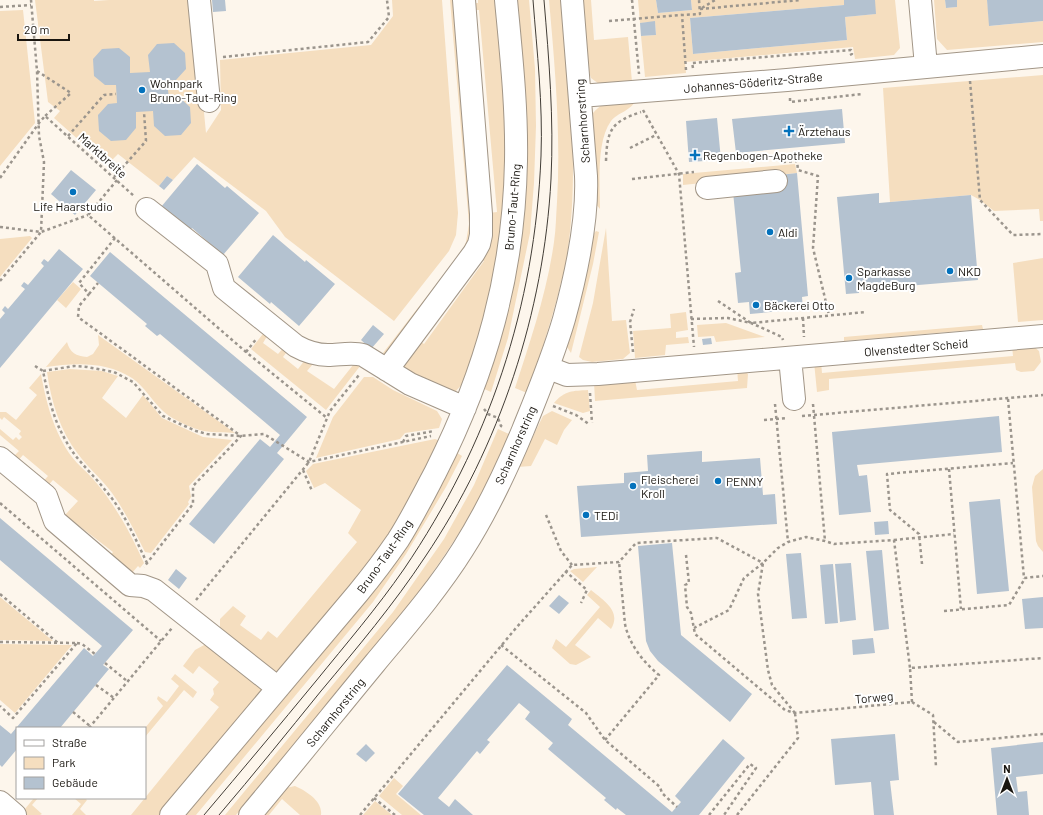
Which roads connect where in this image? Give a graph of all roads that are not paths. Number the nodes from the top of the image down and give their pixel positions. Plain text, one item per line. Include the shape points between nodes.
1 (199, 0) edge
2 (464, 0) edge
3 (506, 0) edge
4 (572, 0) edge
5 (920, 0) edge
6 (1043, 56) edge
7 (926, 66) junction
8 (580, 96) junction
9 (209, 101) dead end
10 (779, 172) road end
11 (701, 180) road end
12 (147, 209) road end
13 (1043, 336) edge
14 (790, 358) junction
15 (379, 365) junction
16 (549, 368) junction
17 (472, 407) junction
18 (793, 407) road end
19 (0, 458) edge
20 (278, 688) junction
21 (0, 802) edge
22 (15, 815) edge
23 (171, 815) edge
24 (250, 815) edge

1 - 9 street
2 - 15 street via 481,214 480,239 474,254
3 - 17 street, Bruno-Taut-Ring via 513,84 516,177 506,268
4 - 8 street, Scharnhorstring
5 - 7 street
6 - 7 street, Johannes-Göderitz-Straße
7 - 8 street, Johannes-Göderitz-Straße
8 - 16 street, Scharnhorstring via 586,176 585,210 571,291
10 - 11 street
12 - 15 street via 217,264 224,288 296,346 325,355 360,354
13 - 14 street, Olvenstedter Scheid
14 - 16 street, Olvenstedter Scheid via 567,375
14 - 18 street
15 - 17 street via 410,384
16 - 24 street, Scharnhorstring via 506,471 456,560 396,638
17 - 20 street, Bruno-Taut-Ring via 395,544 358,593
19 - 20 street via 46,496 55,521 130,585 154,590
20 - 23 street, Bruno-Taut-Ring
21 - 22 street

